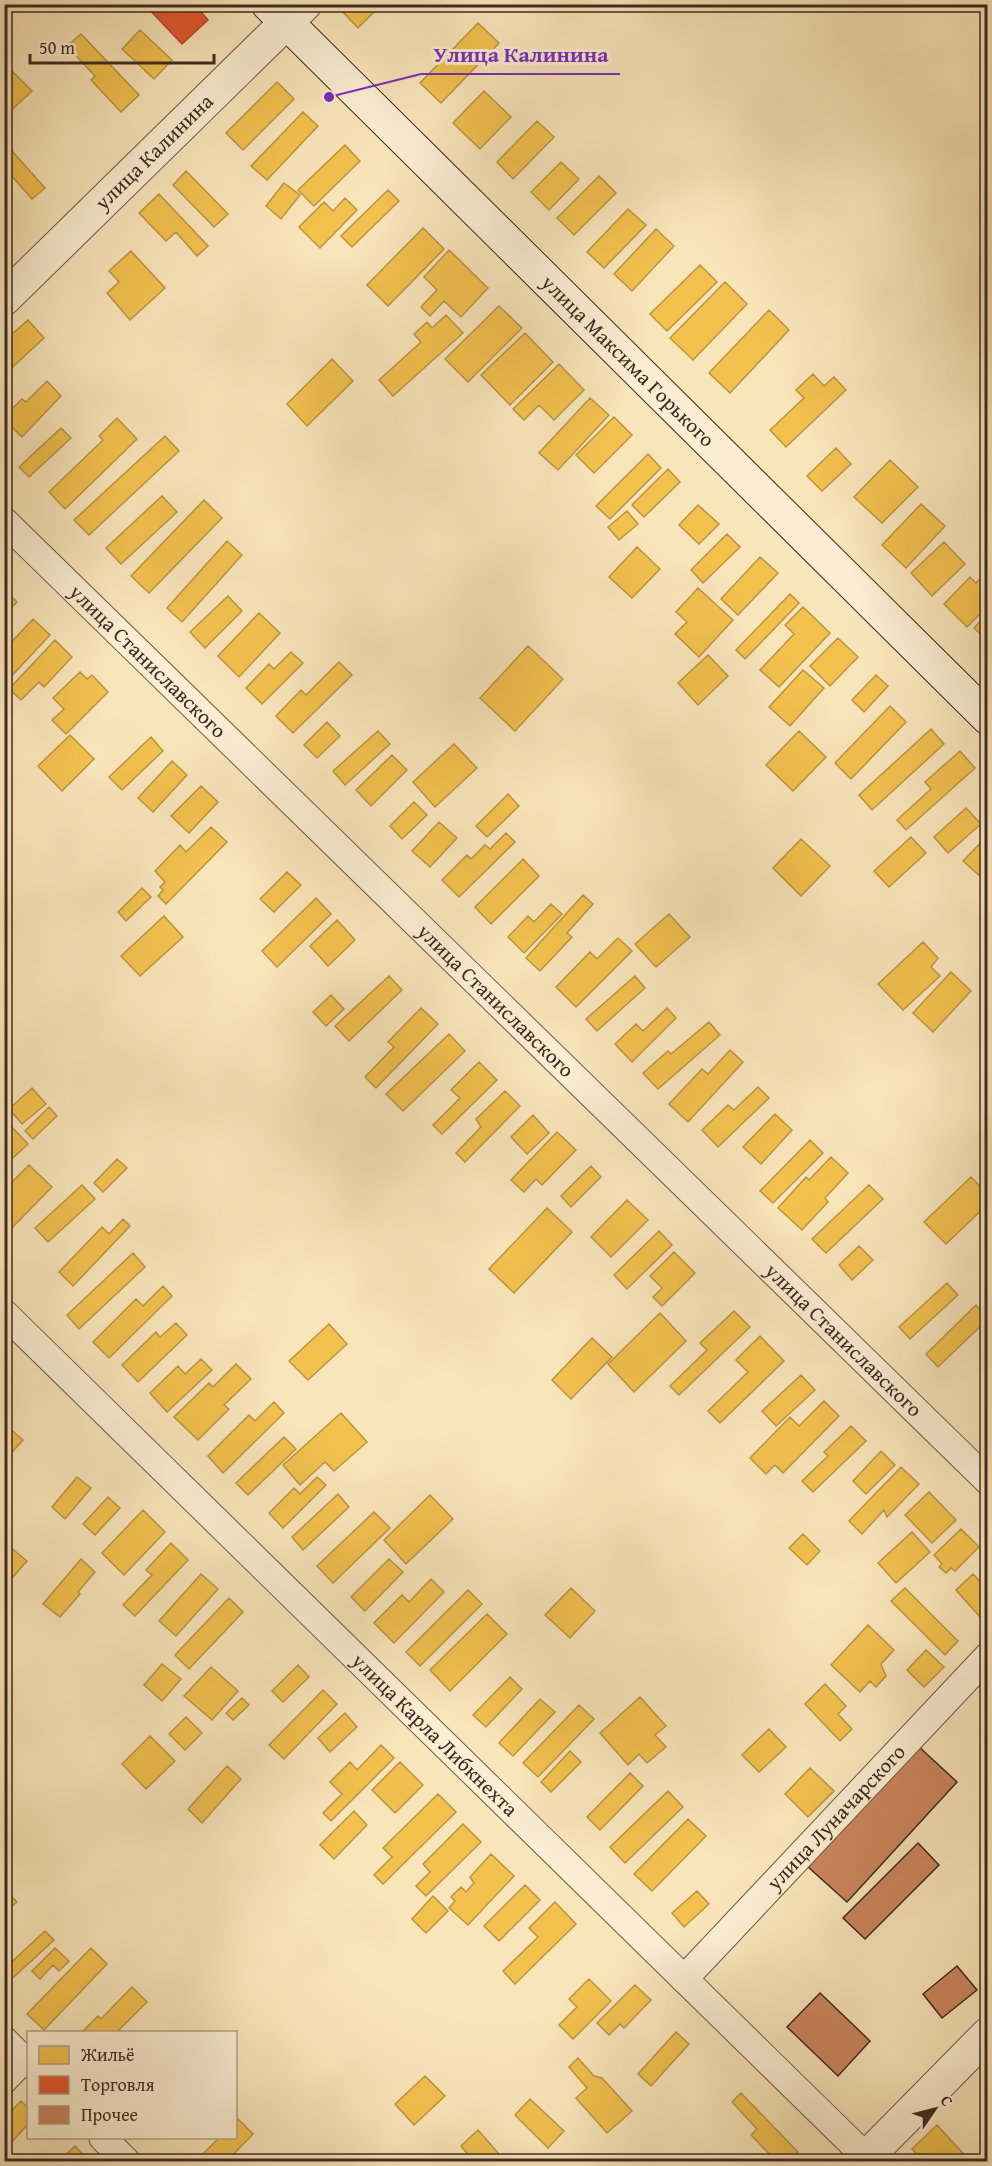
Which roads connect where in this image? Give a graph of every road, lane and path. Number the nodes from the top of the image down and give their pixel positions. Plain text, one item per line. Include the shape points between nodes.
1 (286, 11) edge
2 (4, 299) edge
3 (4, 521) edge
4 (987, 718) edge
5 (4, 1312) edge
6 (987, 1481) edge
7 (987, 1656) edge
8 (684, 1978) junction
9 (987, 2034) edge
10 (4, 2040) edge
11 (26, 2062) edge
12 (4, 2080) edge
13 (104, 2139) edge
14 (864, 2159) edge
15 (127, 2162) edge

1 - 2 main road, улица Калинина
1 - 4 main road, улица Максима Горького
3 - 6 street, улица Станиславского
5 - 8 street, улица Карла Либкнехта
7 - 8 street, улица Луначарского
8 - 14 street, улица Карла Либкнехта
9 - 14 main road
10 - 11 street
11 - 12 street
13 - 15 street

